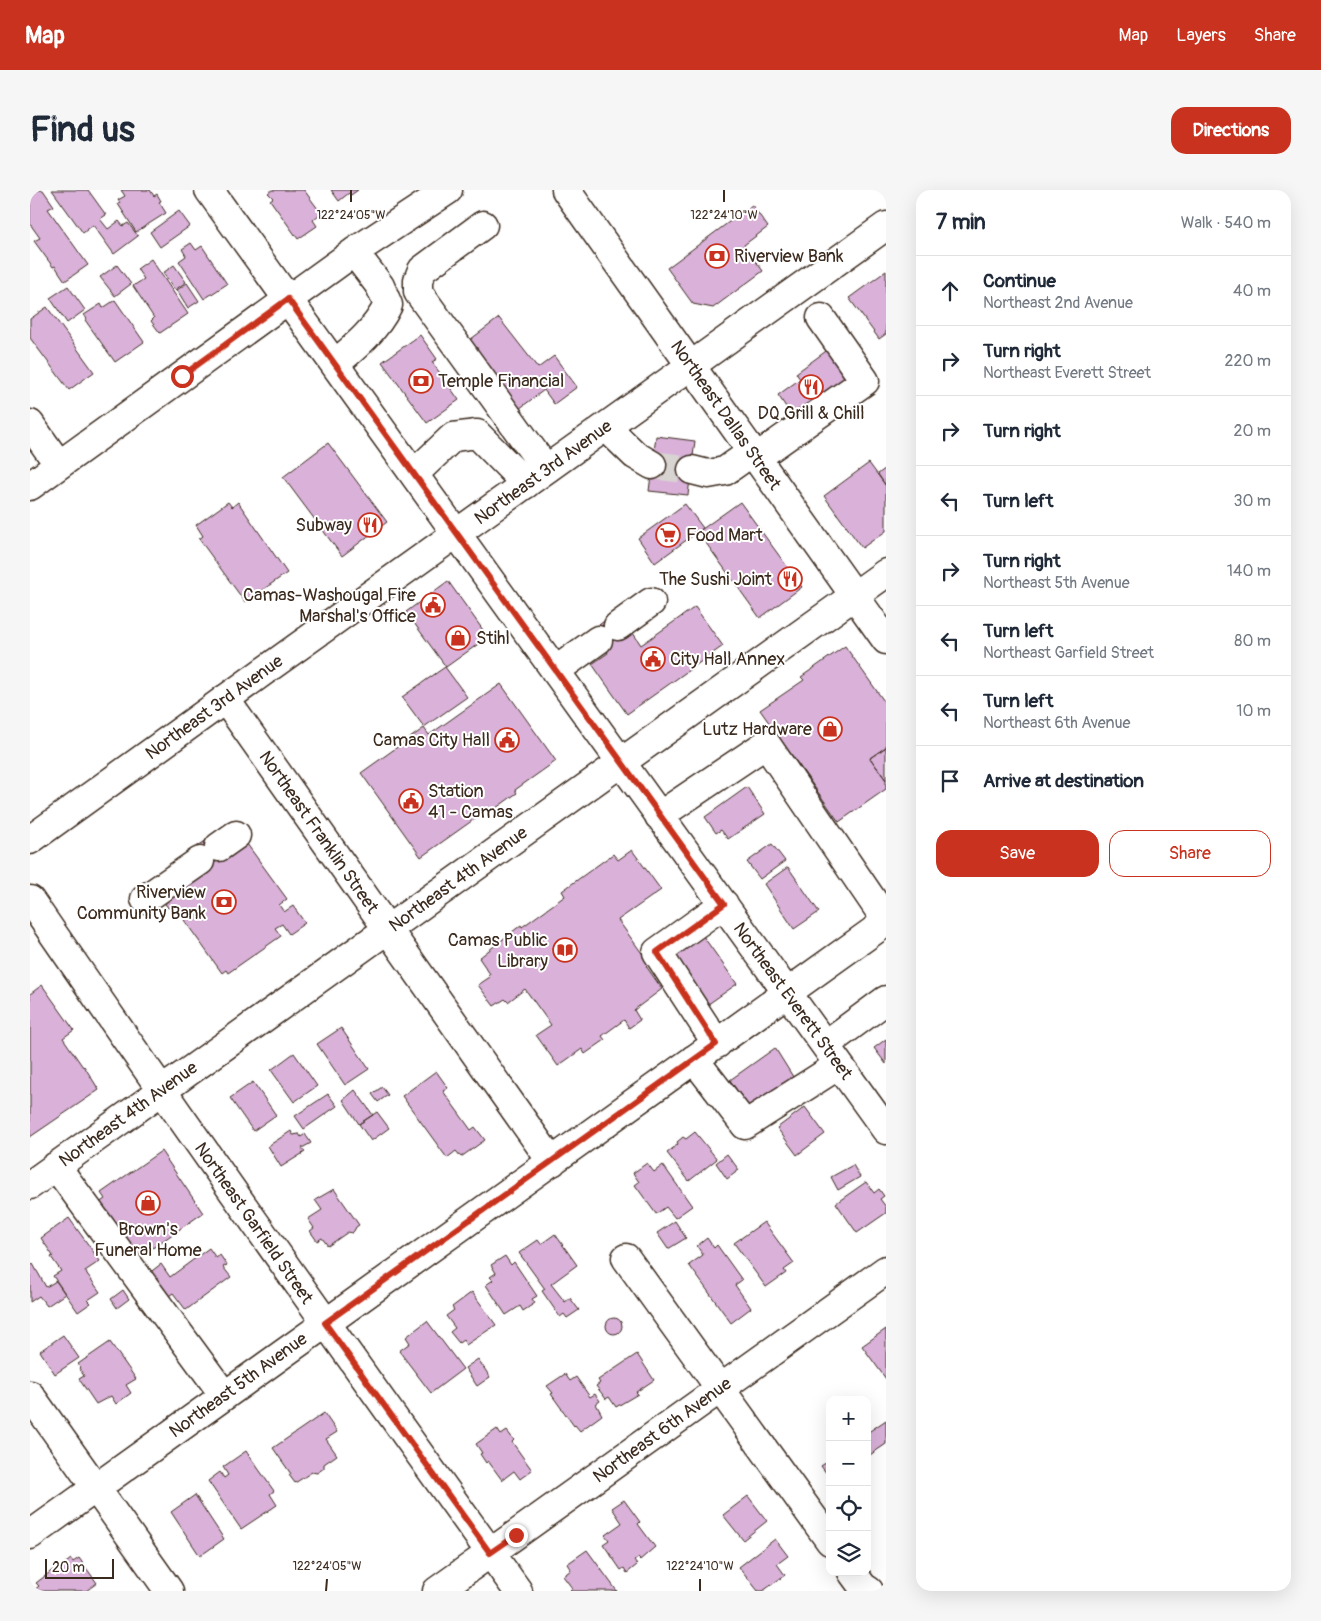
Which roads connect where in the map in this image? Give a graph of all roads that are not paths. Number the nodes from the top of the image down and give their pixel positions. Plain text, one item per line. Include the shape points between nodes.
1 (209, 190) edge
2 (448, 190) edge
3 (566, 190) edge
4 (483, 225) dead end
5 (886, 226) edge
6 (354, 252) junction
7 (288, 299) junction
8 (821, 318) dead end
9 (335, 364) junction
10 (691, 366) junction
11 (30, 424) edge
12 (606, 427) junction
13 (754, 455) junction
14 (59, 464) junction
15 (652, 465) tunnel mouth
16 (692, 470) tunnel mouth
17 (414, 474) junction
18 (536, 476) junction
19 (30, 486) edge
20 (456, 534) junction
21 (886, 573) edge
22 (855, 596) junction
23 (651, 602) dead end
24 (886, 640) edge
25 (555, 671) junction
26 (225, 699) junction
27 (621, 762) junction
28 (660, 816) junction
29 (30, 840) edge
30 (218, 848) dead end
31 (145, 899) dead end
32 (30, 900) edge
33 (724, 904) junction
34 (388, 930) junction
35 (883, 931) edge
36 (787, 993) junction
37 (886, 1000) edge
38 (716, 1044) junction
39 (832, 1055) junction
40 (694, 1059) junction
41 (161, 1091) junction
42 (886, 1130) edge
43 (552, 1162) junction
44 (56, 1166) junction
45 (30, 1185) edge
46 (626, 1258) dead end
47 (886, 1270) edge
48 (325, 1323) junction
49 (720, 1389) junction
50 (30, 1395) edge
51 (224, 1395) junction
52 (96, 1488) junction
53 (30, 1535) edge
54 (826, 1535) edge
55 (490, 1553) junction
56 (855, 1576) edge
57 (169, 1591) edge
58 (437, 1591) edge
59 (518, 1591) edge
60 (869, 1591) edge

1 - 7 street, Northeast Everett Street
2 - 6 street
3 - 10 street, Northeast Dallas Street
4 - 18 street via 422,270 418,292
5 - 10 street, Northeast 3rd Avenue
6 - 7 street
6 - 9 street via 380,286 388,305 371,331
7 - 9 street, Northeast Everett Street
7 - 14 street
8 - 13 street via 865,381
9 - 17 street, Northeast Everett Street
10 - 12 street, Northeast 3rd Avenue
10 - 13 street, Northeast Dallas Street
11 - 14 street
12 - 15 street via 635,455
12 - 18 street, Northeast 3rd Avenue
13 - 16 street via 725,471 708,474
13 - 22 street, Northeast Dallas Street
14 - 19 street
17 - 18 street via 453,437 477,434
17 - 20 street, Northeast Everett Street
18 - 20 street, Northeast 3rd Avenue
20 - 25 street, Northeast Everett Street
20 - 26 street, Northeast 3rd Avenue
21 - 22 street, Northeast 4th Avenue
22 - 24 street, Northeast Dallas Street
22 - 27 street, Northeast 4th Avenue
23 - 25 street
25 - 27 street, Northeast Everett Street
26 - 29 street, Northeast 3rd Avenue
26 - 34 street, Northeast Franklin Street
27 - 28 street, Northeast Everett Street
27 - 34 street, Northeast 4th Avenue
28 - 33 street, Northeast Everett Street
28 - 35 street via 766,744
30 - 31 street
32 - 41 street, Northeast Garfield Street
33 - 36 street, Northeast Everett Street
33 - 38 street via 657,952
34 - 41 street, Northeast 4th Avenue
34 - 43 street, Northeast Franklin Street
35 - 36 street, Northeast 5th Avenue
36 - 38 street, Northeast 5th Avenue
36 - 39 street, Northeast Everett Street
37 - 39 street
38 - 40 street, Northeast 5th Avenue
39 - 40 street via 745,1125
39 - 42 street, Northeast Everett Street
40 - 43 street, Northeast 5th Avenue
41 - 44 street, Northeast 4th Avenue
41 - 48 street, Northeast Garfield Street
43 - 48 street, Northeast 5th Avenue
44 - 45 street, Northeast 4th Avenue
44 - 51 street
46 - 49 street
47 - 49 street, Northeast 6th Avenue
48 - 51 street, Northeast 5th Avenue
48 - 55 street, Northeast Garfield Street
49 - 54 street
49 - 55 street, Northeast 6th Avenue
50 - 52 street
51 - 52 street, Northeast 5th Avenue
52 - 53 street, Northeast 5th Avenue
52 - 57 street
55 - 58 street, Northeast 6th Avenue
55 - 59 street, Northeast Garfield Street
56 - 60 street

